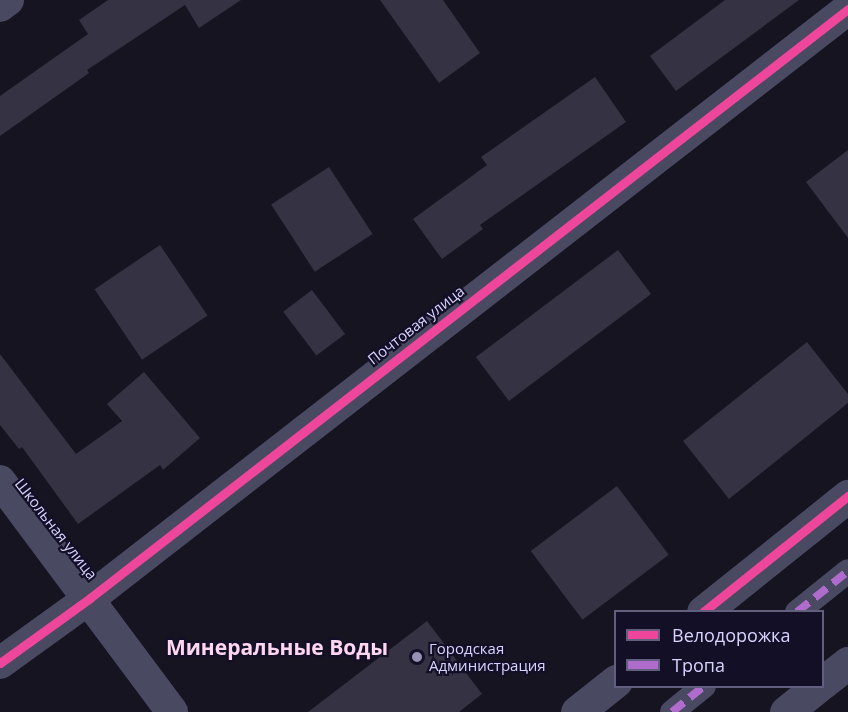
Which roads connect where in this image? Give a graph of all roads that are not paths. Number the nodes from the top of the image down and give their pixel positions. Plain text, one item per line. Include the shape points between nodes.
1 (8, 0) edge
2 (0, 6) edge
3 (848, 9) edge
4 (0, 481) edge
5 (848, 496) edge
6 (848, 571) edge
7 (90, 598) junction
8 (706, 610) edge
9 (799, 610) edge
10 (0, 663) edge
11 (848, 663) edge
12 (824, 681) edge
13 (614, 682) edge
14 (703, 688) edge
15 (817, 688) edge
16 (172, 712) edge
17 (577, 712) edge
18 (672, 712) edge
19 (786, 712) edge

1 - 2 street
3 - 7 street, Почтовая улица
4 - 7 street, Школьная улица
5 - 8 street
6 - 9 street
7 - 10 street, Почтовая улица
7 - 16 street, Школьная улица
11 - 12 street
13 - 17 street
14 - 18 street
15 - 19 street

